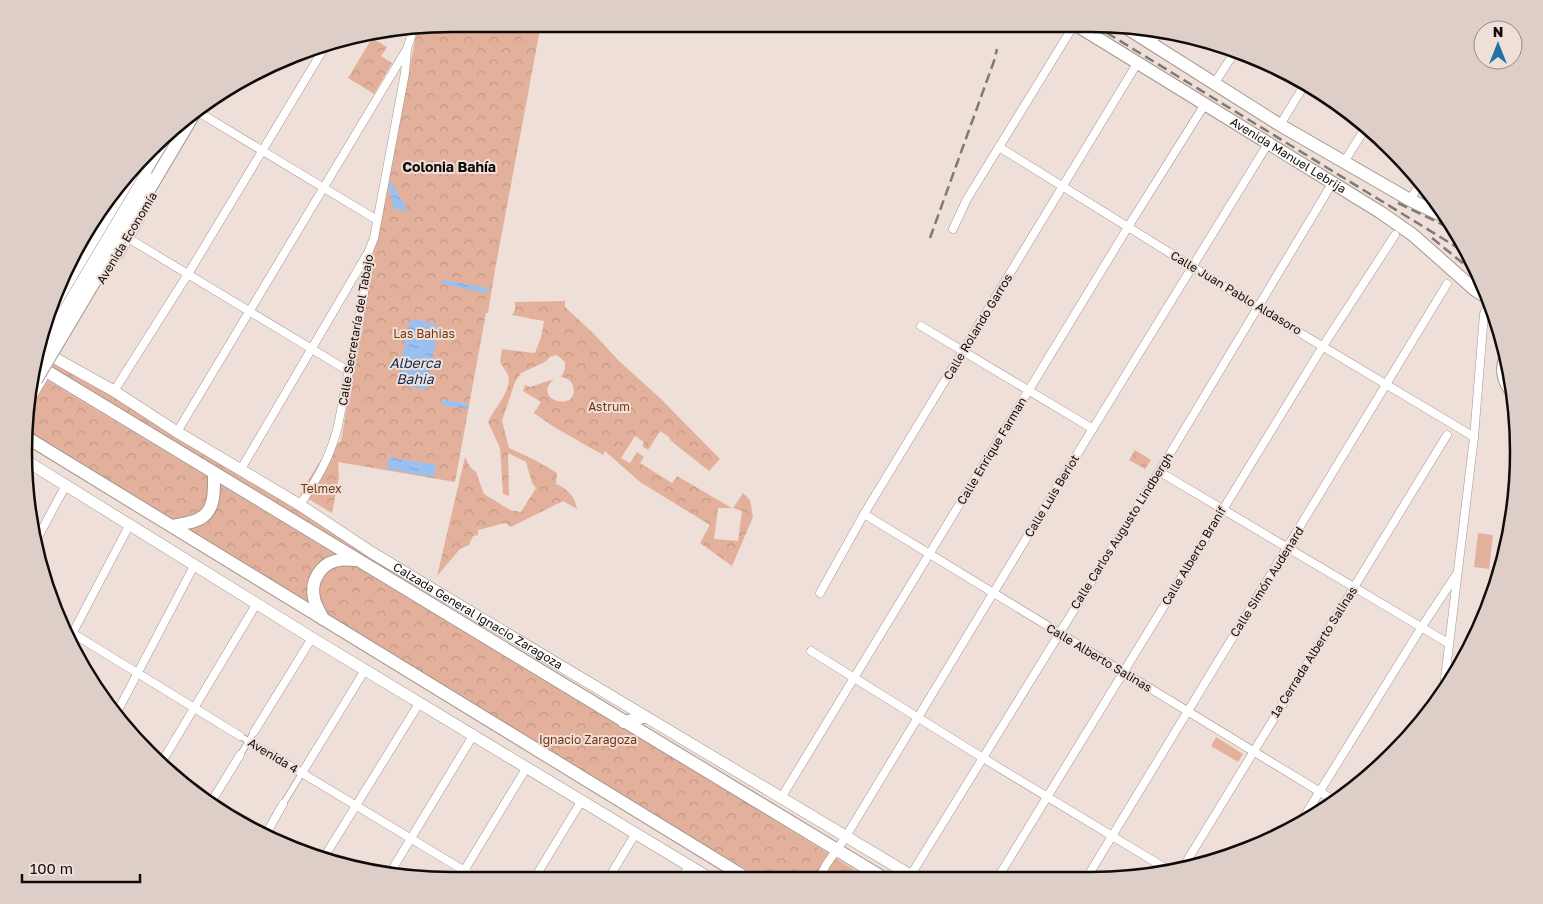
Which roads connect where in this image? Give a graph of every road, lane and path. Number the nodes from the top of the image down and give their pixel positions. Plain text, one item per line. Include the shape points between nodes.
1 (1071, 32) edge
2 (1087, 32) edge
3 (412, 34) edge
4 (1137, 35) edge
5 (1155, 38) edge
6 (1151, 44) junction
7 (407, 49) junction
8 (320, 54) edge
9 (1232, 57) edge
10 (1138, 62) junction
11 (1214, 84) junction
12 (1302, 89) edge
13 (1205, 104) junction
14 (206, 113) edge
15 (192, 123) edge
16 (191, 124) edge
17 (1280, 125) junction
18 (1362, 132) edge
19 (1269, 142) junction
20 (999, 147) junction
21 (262, 150) junction
22 (158, 152) edge
23 (1344, 162) junction
24 (133, 180) edge
25 (1333, 182) junction
26 (1063, 187) junction
27 (324, 188) junction
28 (1417, 188) edge
29 (1410, 200) junction
30 (1435, 212) edge
31 (377, 220) junction
32 (1128, 226) junction
33 (953, 229) dead end
34 (1395, 235) dead end
35 (128, 238) junction
36 (368, 253) junction
37 (1192, 266) junction
38 (188, 274) junction
39 (1448, 284) dead end
40 (1479, 292) edge
41 (61, 299) edge
42 (1258, 307) junction
43 (1486, 310) edge
44 (250, 311) junction
45 (53, 324) edge
46 (921, 326) dead end
47 (72, 328) junction
48 (49, 337) edge
49 (1323, 346) junction
50 (312, 349) junction
51 (964, 351) junction
52 (45, 352) edge
53 (55, 357) junction
54 (42, 369) edge
55 (350, 372) junction
56 (41, 373) edge
57 (1387, 384) junction
58 (1029, 390) junction
59 (114, 391) junction
60 (1093, 429) junction
61 (177, 432) junction
62 (1447, 435) dead end
63 (1474, 437) junction
64 (32, 441) edge
65 (32, 465) edge
66 (241, 469) junction
67 (1160, 472) junction
68 (214, 473) junction
69 (66, 485) junction
70 (300, 505) junction
71 (1223, 509) junction
72 (864, 514) junction
73 (130, 524) junction
74 (172, 526) junction
75 (41, 533) edge
76 (1287, 548) junction
77 (929, 555) junction
78 (357, 560) junction
79 (195, 564) junction
80 (1458, 572) junction
81 (1354, 588) junction
82 (820, 593) dead end
83 (993, 593) junction
84 (258, 603) junction
85 (324, 620) junction
86 (1421, 628) junction
87 (73, 631) edge
88 (1058, 634) junction
89 (75, 636) edge
90 (312, 638) junction
91 (1448, 643) junction
92 (811, 651) dead end
93 (366, 670) junction
94 (138, 673) junction
95 (1123, 673) junction
96 (1445, 677) edge
97 (854, 678) junction
98 (420, 702) junction
99 (119, 708) edge
100 (194, 708) junction
101 (1188, 711) junction
102 (917, 717) junction
103 (645, 718) junction
104 (624, 722) junction
105 (254, 732) joint
106 (474, 734) junction
107 (646, 735) junction
108 (240, 736) joint
109 (248, 741) junction
110 (262, 749) joint
111 (1253, 751) junction
112 (240, 755) joint
113 (164, 757) edge
114 (983, 758) junction
115 (527, 767) junction
116 (302, 774) junction
117 (1319, 792) junction
118 (214, 797) edge
119 (1047, 797) junction
120 (781, 798) junction
121 (1329, 798) edge
122 (582, 800) junction
123 (283, 804) joint
124 (356, 806) junction
125 (1307, 811) edge
126 (269, 829) edge
127 (636, 833) junction
128 (1111, 836) junction
129 (846, 838) junction
130 (410, 839) junction
131 (836, 850) junction
132 (327, 852) edge
133 (1188, 860) edge
134 (1160, 865) edge
135 (689, 866) junction
136 (393, 867) edge
137 (464, 871) joint
138 (538, 872) edge
139 (612, 872) edge
140 (685, 872) edge
141 (699, 872) edge
142 (737, 872) edge
143 (822, 872) edge
144 (873, 872) edge
145 (902, 872) edge
146 (916, 872) edge
147 (1001, 872) edge
148 (1090, 872) edge

1 - 20 street
2 - 10 main road, Avenida Manuel Lebrija
3 - 7 street, Calle Secretaría del Tabajo
4 - 6 main road, Avenida Manuel Lebrija
5 - 6 street
6 - 11 main road, Avenida Manuel Lebrija
7 - 27 street
7 - 31 street, Calle Secretaría del Tabajo
8 - 21 street
9 - 11 street
10 - 13 main road, Avenida Manuel Lebrija
10 - 26 street, Calle Rolando Garros
11 - 17 main road, Avenida Manuel Lebrija
12 - 17 street
13 - 19 main road, Avenida Manuel Lebrija
13 - 32 street, Calle Enrique Farman
14 - 21 street
15 - 35 main road, Avenida Economía
16 - 56 main road, bridge
17 - 23 main road, Avenida Manuel Lebrija
18 - 23 street
19 - 25 main road, Avenida Manuel Lebrija
19 - 37 street, Calle Luis Beriot
20 - 26 street, Calle Juan Pablo Aldasoro
20 - 33 street
21 - 27 street
21 - 38 street
22 - 48 main road, bridge
23 - 29 main road, Avenida Manuel Lebrija
24 - 41 main road, Avenida Economía
25 - 40 main road, Avenida Manuel Lebrija via 1401,226
25 - 42 street, Calle Carlos Augusto Lindbergh
26 - 32 street, Calle Juan Pablo Aldasoro
26 - 51 street, Calle Rolando Garros
27 - 31 street
27 - 44 street
28 - 29 street
29 - 30 main road, Avenida Manuel Lebrija
31 - 36 street, Calle Secretaría del Tabajo
32 - 37 street, Calle Juan Pablo Aldasoro
32 - 58 street, Calle Enrique Farman
34 - 49 street, Calle Alberto Branif
35 - 38 street
35 - 47 main road, Avenida Economía
36 - 50 street
36 - 55 street, Calle Secretaría del Tabajo
37 - 42 street, Calle Juan Pablo Aldasoro
37 - 60 street, Calle Luis Beriot
38 - 44 street
38 - 59 street
39 - 57 street, Calle Simón Audenard
42 - 49 street, Calle Juan Pablo Aldasoro
42 - 67 street, Calle Carlos Augusto Lindbergh
43 - 63 street
44 - 50 street
44 - 61 street
45 - 47 main road via 62,330
46 - 51 street
47 - 53 main road, Avenida Economía
49 - 57 street, Calle Juan Pablo Aldasoro
49 - 71 street, Calle Alberto Branif
50 - 55 street
50 - 66 street
51 - 58 street
51 - 72 street, Calle Rolando Garros
52 - 53 main road, Calzada General Ignacio Zaragoza
53 - 54 main road, Avenida Economía
53 - 59 main road, Calzada General Ignacio Zaragoza
54 - 68 main road, Calzada General Ignacio Zaragoza
55 - 70 street, Calle Secretaría del Tabajo via 333,446
57 - 63 street, Calle Juan Pablo Aldasoro
57 - 76 street, Calle Simón Audenard
58 - 60 street
58 - 77 street, Calle Enrique Farman
59 - 61 main road, Calzada General Ignacio Zaragoza
60 - 83 street, Calle Luis Beriot
61 - 66 main road, Calzada General Ignacio Zaragoza
62 - 81 street, 1ª Cerrada Alberto Salinas
63 - 80 street
64 - 74 main road
65 - 69 main road
66 - 70 main road, Calzada General Ignacio Zaragoza
67 - 71 street
67 - 88 street, Calle Carlos Augusto Lindbergh
68 - 74 main road via 211,508 200,519
68 - 78 main road, Calzada General Ignacio Zaragoza
69 - 73 main road
69 - 75 street
70 - 103 main road, Calzada General Ignacio Zaragoza via 371,552
71 - 76 street
71 - 95 street, Calle Alberto Branif
72 - 77 street, Calle Alberto Salinas
72 - 82 street, Calle Rolando Garros
73 - 79 main road
73 - 87 street
74 - 85 main road
76 - 81 street
76 - 101 street, Calle Simón Audenard
77 - 83 street, Calle Alberto Salinas
77 - 97 street, Calle Enrique Farman
78 - 85 main road via 334,561 315,579 313,596
78 - 104 main road, Calzada General Ignacio Zaragoza
79 - 84 main road
79 - 94 street
80 - 86 street
80 - 91 street
81 - 86 street
81 - 111 street, 1ª Cerrada Alberto Salinas
83 - 88 street, Calle Alberto Salinas
83 - 102 street, Calle Luis Beriot
84 - 90 main road
84 - 100 street
85 - 142 main road
86 - 91 street
86 - 117 street
88 - 95 street, Calle Alberto Salinas
88 - 114 street, Calle Carlos Augusto Lindbergh
89 - 94 street, Avenida 4
90 - 93 main road
90 - 105 street
91 - 96 street
92 - 97 street
93 - 98 main road
93 - 116 street
94 - 99 street
94 - 100 street, Avenida 4
95 - 101 street, Calle Alberto Salinas
95 - 119 street, Calle Alberto Branif
97 - 102 street
97 - 120 street, Calle Enrique Farman
98 - 106 main road
98 - 124 street
100 - 108 street, Avenida 4
100 - 113 street
101 - 111 street, Calle Alberto Salinas
101 - 128 street, Calle Simón Audenard
102 - 114 street
102 - 129 street, Calle Luis Beriot
103 - 104 main road
103 - 107 main road
103 - 120 main road, Calzada General Ignacio Zaragoza
104 - 107 main road, Calzada General Ignacio Zaragoza
105 - 109 street
106 - 115 main road
106 - 130 street
107 - 131 main road, Calzada General Ignacio Zaragoza
108 - 109 street, Avenida 4
109 - 110 street, Avenida 4
109 - 112 street
110 - 116 street, Avenida 4
111 - 117 street, Calle Alberto Salinas
111 - 133 street, 1ª Cerrada Alberto Salinas
112 - 118 street
114 - 119 street
114 - 146 street, Calle Carlos Augusto Lindbergh
115 - 122 main road
115 - 137 street
116 - 123 street
116 - 124 street, Avenida 4
117 - 121 street, Calle Alberto Salinas
117 - 125 street
119 - 128 street
119 - 147 street, Calle Alberto Branif
120 - 129 main road, Calzada General Ignacio Zaragoza
122 - 127 main road
122 - 138 street
123 - 126 street
124 - 130 street, Avenida 4
124 - 132 street
127 - 135 main road
127 - 139 street
128 - 134 street
128 - 148 street, Calle Simón Audenard
129 - 131 street, Calle Luis Beriot
129 - 145 main road, Calzada General Ignacio Zaragoza
130 - 136 street
130 - 137 street, Avenida 4
131 - 143 street, Calle Luis Beriot
131 - 144 main road, Calzada General Ignacio Zaragoza
135 - 140 street
135 - 141 main road

